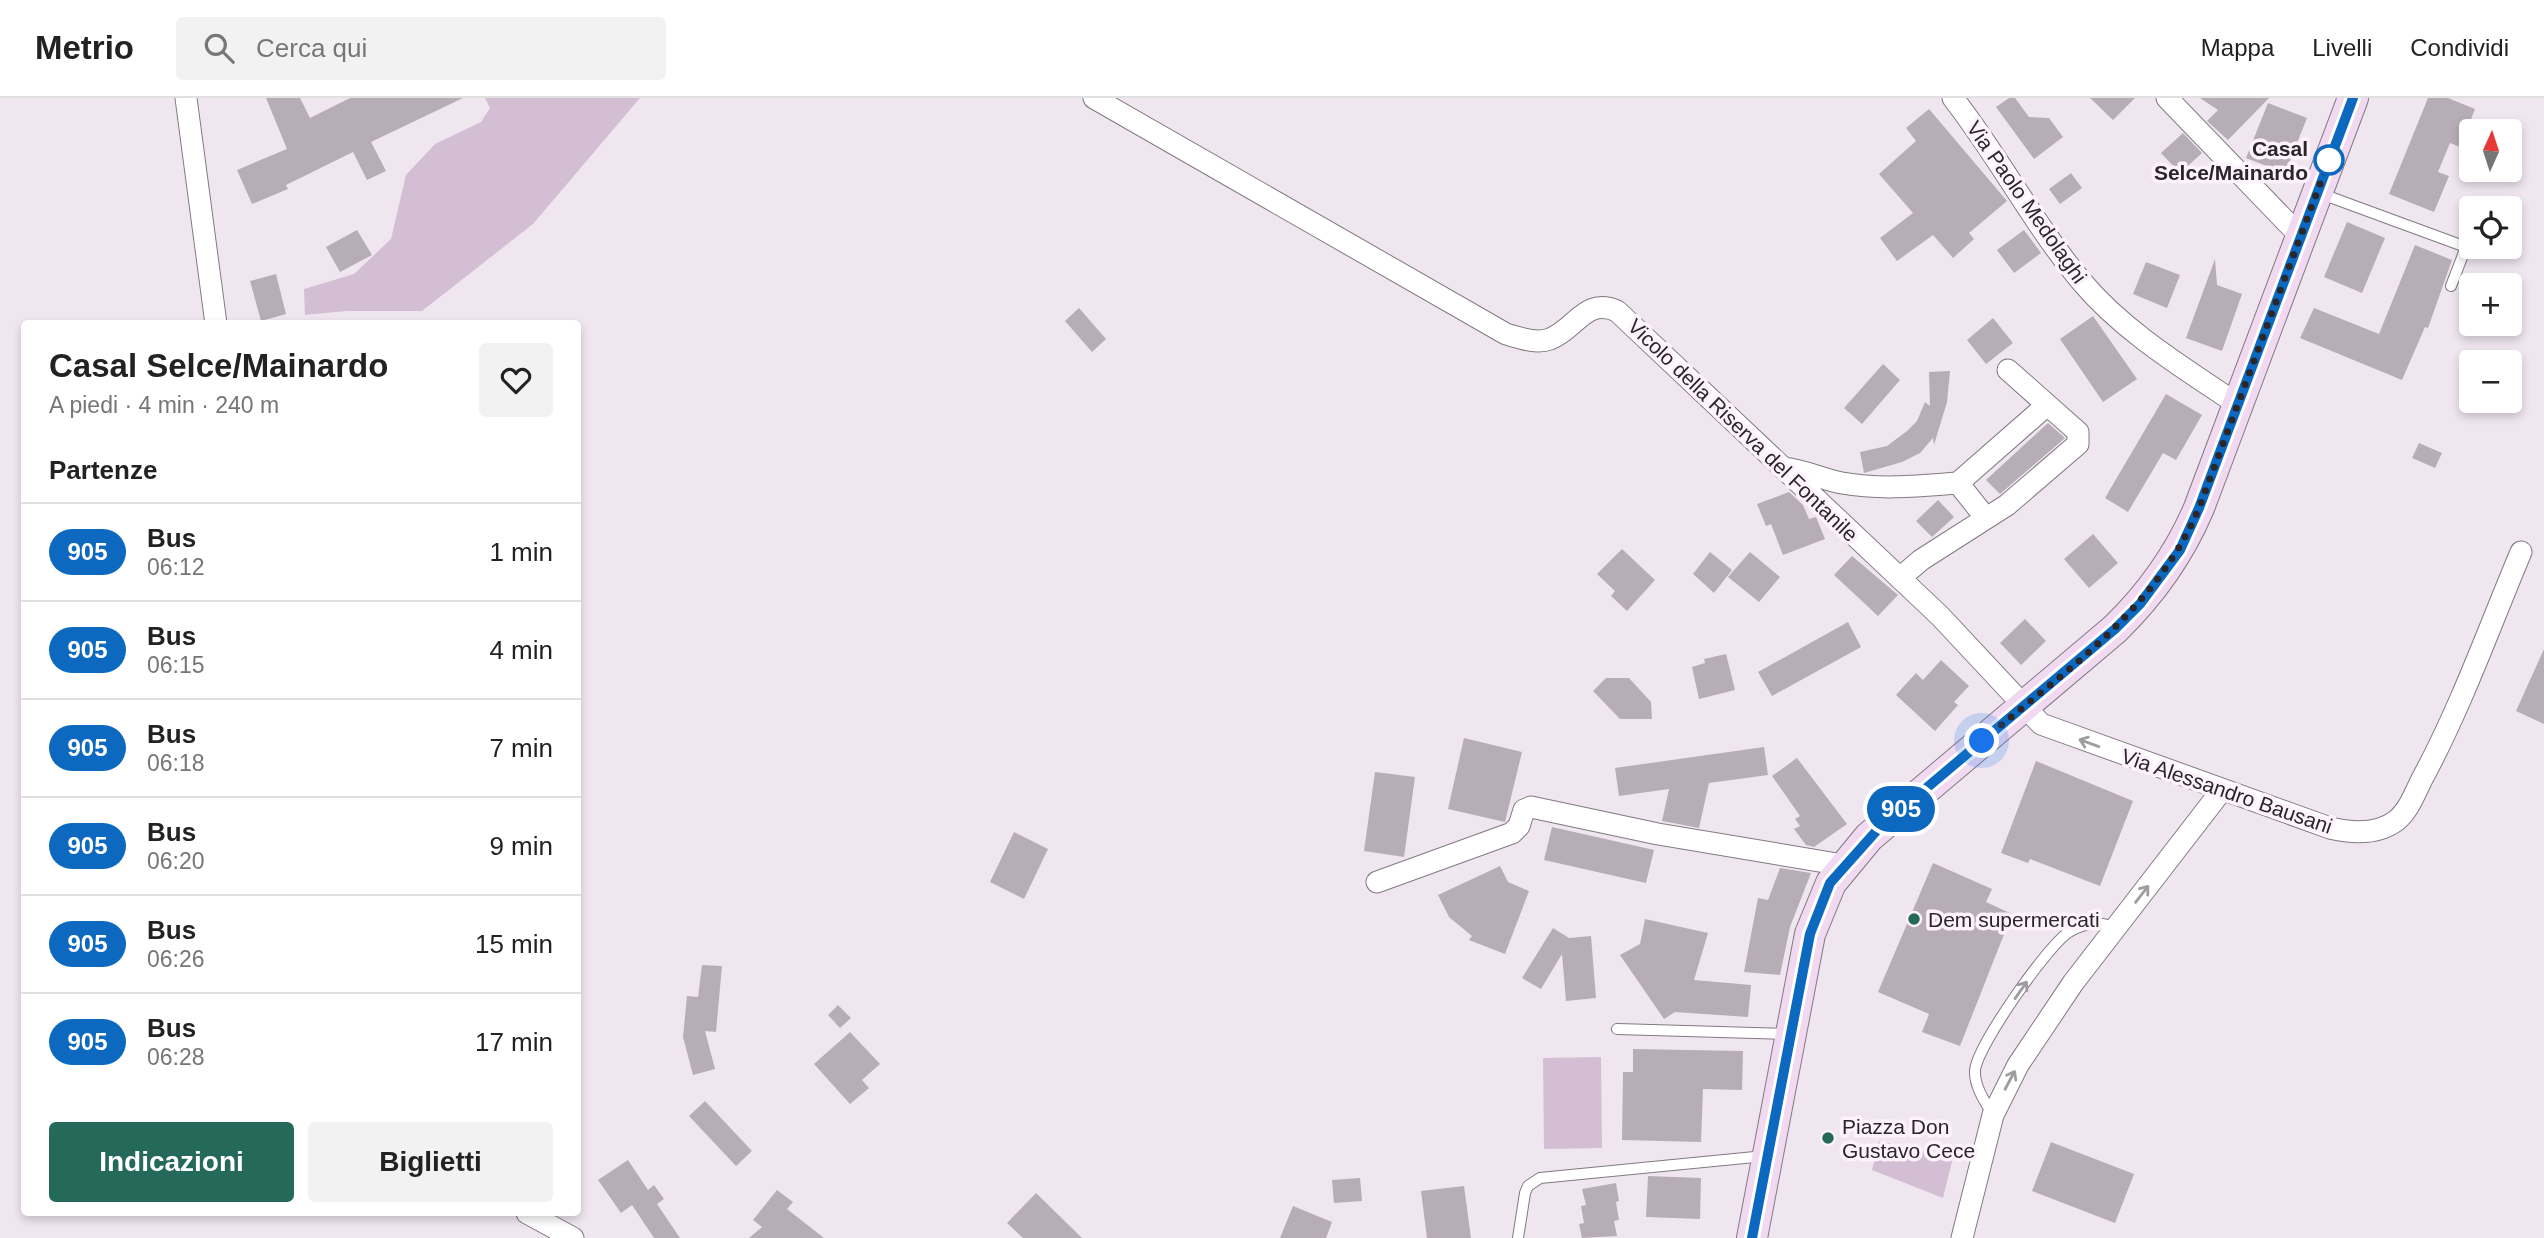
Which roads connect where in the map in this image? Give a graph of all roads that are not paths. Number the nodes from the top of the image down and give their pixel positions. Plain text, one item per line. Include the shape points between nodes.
1 (186, 98) edge
2 (1094, 98) edge
3 (1953, 98) edge
4 (2166, 98) edge
5 (2353, 98) edge
6 (2316, 192) junction
7 (2300, 236) junction
8 (2451, 286) dead end
9 (215, 320) edge
10 (2008, 370) dead end
11 (2237, 404) junction
12 (2047, 405) junction
13 (1783, 468) junction
14 (1958, 483) junction
15 (1985, 517) junction
16 (2521, 552) dead end
17 (1899, 578) junction
18 (2023, 706) junction
19 (2222, 790) junction
20 (1843, 865) junction
21 (1377, 882) dead end
22 (2115, 928) junction
23 (1617, 1029) dead end
24 (1791, 1034) junction
25 (1993, 1115) junction
26 (1765, 1156) junction
27 (533, 1216) edge
28 (573, 1238) edge
29 (1518, 1238) edge
30 (1752, 1238) edge
31 (1962, 1238) edge

1 - 9 street
2 - 13 street, Vicolo della Riserva del Fontanile via 1502,333 1548,340 1587,310 1617,311
3 - 11 street, Via Paolo Medolaghi via 2088,290 2150,344
4 - 7 street
5 - 6 main road
6 - 7 main road
6 - 8 lane via 2466,247
7 - 11 main road
10 - 12 street
11 - 18 main road via 2193,521 2161,578 2115,629
12 - 14 street
12 - 15 street via 2078,432 2078,444 2007,505
13 - 14 street via 1888,488
13 - 17 street, Vicolo della Riserva del Fontanile
14 - 15 street
15 - 17 street
16 - 19 street, Via Alessandro Bausani via 2433,760 2396,821 2367,832 2339,830
17 - 18 street, Vicolo della Riserva del Fontanile
19 -> 18 street, Via Alessandro Bausani via 2049,728
18 - 20 main road via 1879,828
22 -> 19 street
20 - 21 street via 1531,807 1524,810 1512,833
20 - 24 main road via 1815,918
25 -> 22 street via 2039,1031
25 -> 22 lane via 1975,1071 1991,1034 2066,934 2091,923
23 - 24 lane
24 - 26 main road
25 - 31 street
26 - 29 lane via 1540,1178 1525,1193
26 - 30 main road
27 - 28 street

